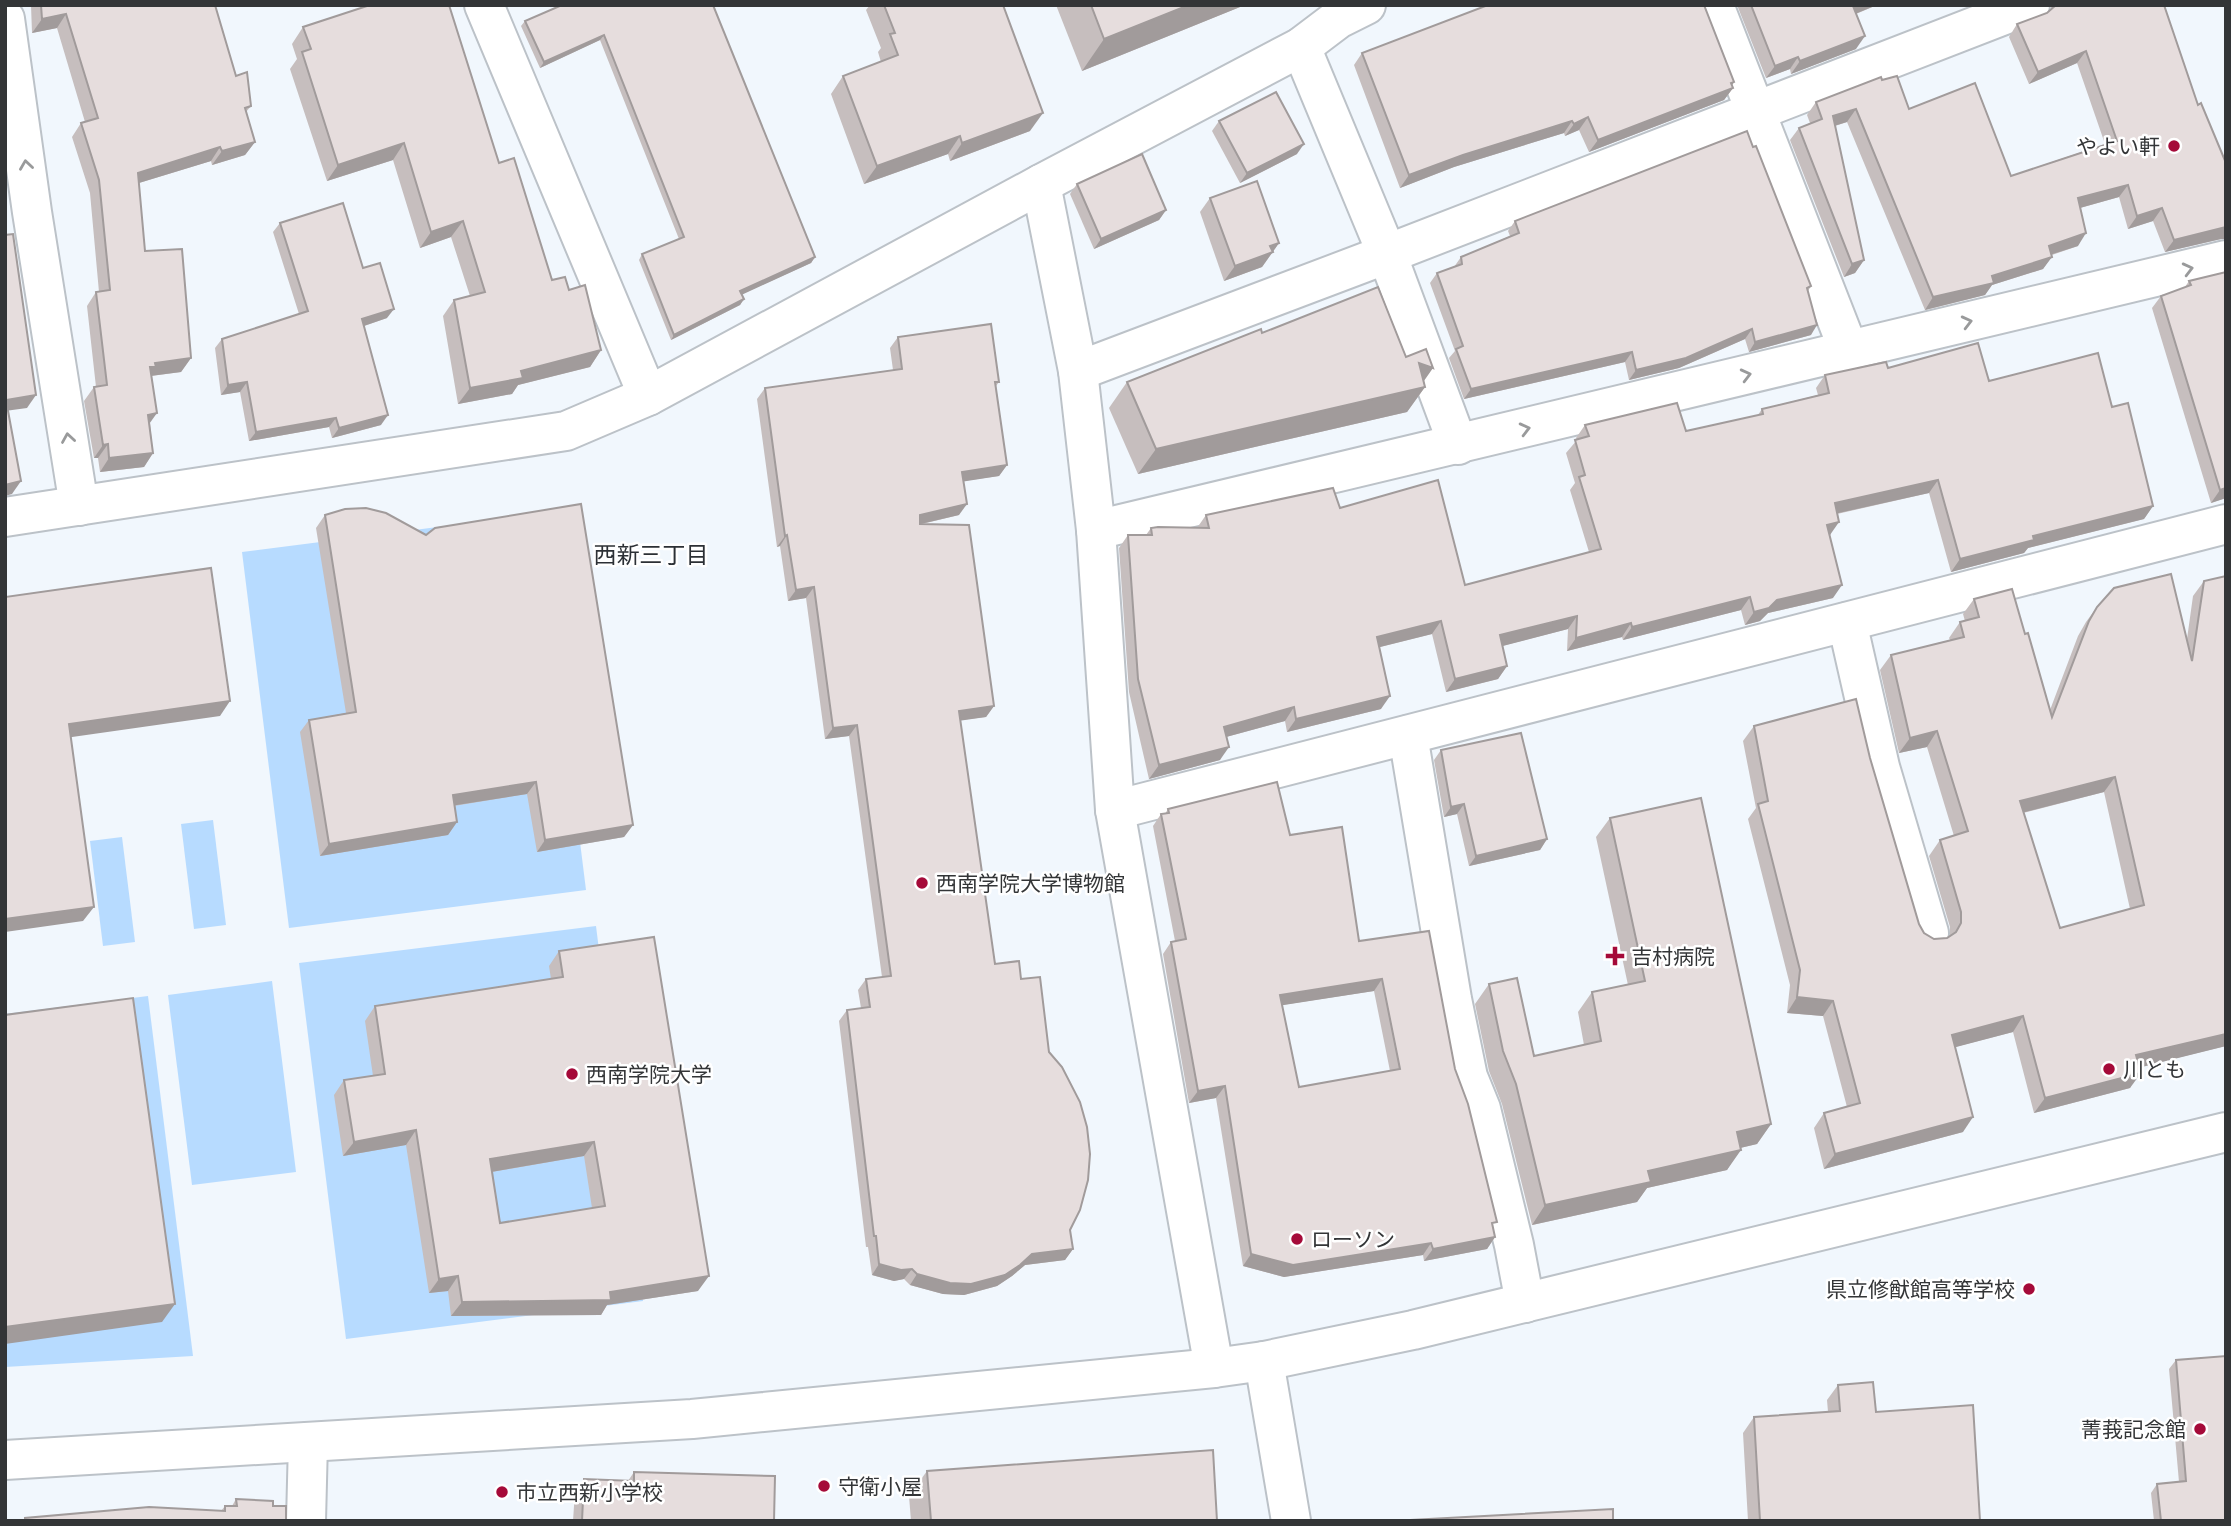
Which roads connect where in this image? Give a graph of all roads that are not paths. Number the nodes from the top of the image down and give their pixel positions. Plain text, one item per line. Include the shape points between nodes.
1 (484, 5) edge
2 (1714, 5) edge
3 (2030, 5) edge
4 (1346, 10) edge
5 (5, 19) edge
6 (1301, 47) junction
7 (1755, 112) junction
8 (1041, 184) junction
9 (19, 214) edge
10 (1387, 254) junction
11 (2226, 260) edge
12 (1849, 351) junction
13 (1078, 371) junction
14 (649, 396) junction
15 (1458, 445) junction
16 (79, 506) junction
17 (5, 517) edge
18 (2226, 523) edge
19 (1096, 530) junction
20 (1847, 622) junction
21 (1408, 735) junction
22 (1115, 810) junction
23 (1929, 933) edge
24 (2226, 1132) edge
25 (1525, 1303) junction
26 (1265, 1361) junction
27 (1214, 1368) junction
28 (308, 1442) junction
29 (5, 1460) edge
30 (306, 1521) edge
31 (1291, 1521) edge

1 - 14 street
2 - 7 street
3 - 7 street
4 - 6 street
9 -> 5 street
6 - 8 street
6 - 10 street
7 - 10 street
7 - 12 street
8 - 13 street
8 - 14 street
16 -> 9 street
10 - 13 street
10 - 15 street
12 -> 11 street
15 -> 12 street
13 - 19 street
14 - 16 street via 566,431
15 - 19 street
16 - 17 street
18 - 20 street
19 - 22 street
20 - 21 street
20 - 23 street via 1880,767
21 - 22 street
21 - 25 street via 1468,1077 1484,1121
22 - 27 street
24 - 25 street
25 - 26 street
26 - 27 street
26 - 31 street
27 - 28 street via 692,1419
28 - 29 street
28 - 30 street

